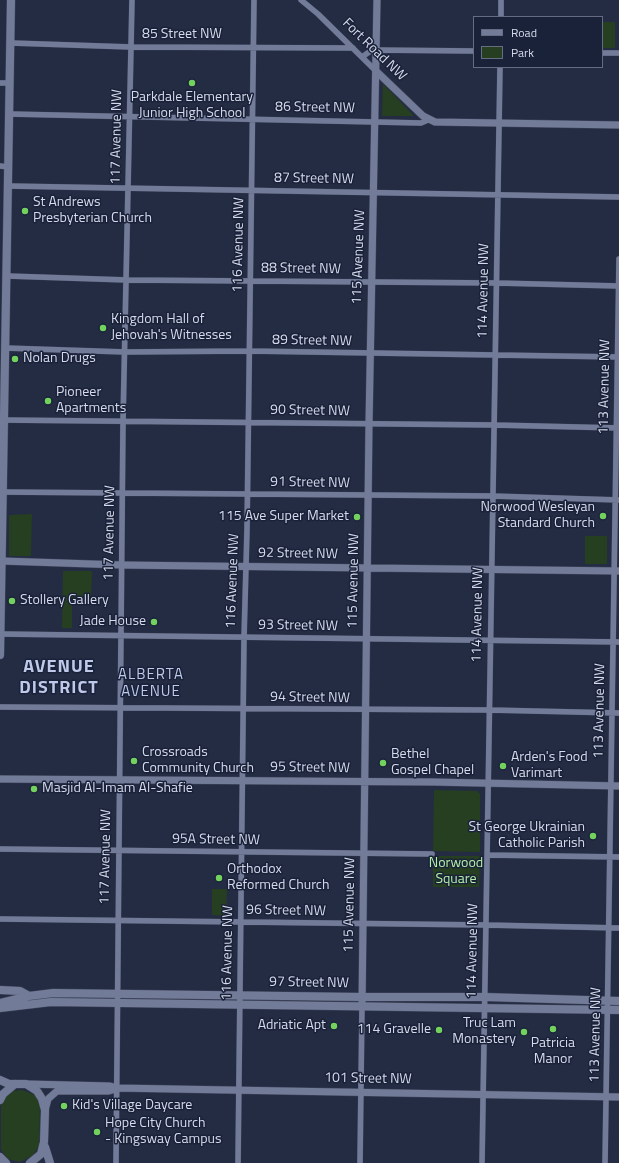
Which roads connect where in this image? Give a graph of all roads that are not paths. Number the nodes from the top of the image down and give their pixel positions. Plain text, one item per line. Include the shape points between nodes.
1 (12, 0) edge
2 (132, 0) edge
3 (254, 0) edge
4 (301, 0) edge
5 (377, 0) edge
6 (501, 0) edge
7 (501, 16) edge
8 (11, 43) junction
9 (131, 47) junction
10 (254, 47) junction
11 (353, 48) junction
12 (376, 50) junction
13 (473, 51) edge
14 (603, 53) edge
15 (619, 53) edge
16 (362, 58) junction
17 (500, 68) edge
18 (376, 71) junction
19 (0, 83) edge
20 (10, 83) junction
21 (9, 114) junction
22 (130, 117) junction
23 (252, 120) junction
24 (428, 120) junction
25 (375, 122) junction
26 (499, 123) junction
27 (619, 126) edge
28 (4, 166) edge
29 (8, 186) junction
30 (128, 188) junction
31 (252, 190) junction
32 (374, 192) junction
33 (498, 194) junction
34 (619, 197) edge
35 (4, 253) edge
36 (619, 259) edge
37 (6, 276) junction
38 (127, 280) junction
39 (250, 280) junction
40 (372, 282) junction
41 (496, 283) junction
42 (619, 286) edge
43 (3, 335) edge
44 (5, 348) junction
45 (249, 351) junction
46 (125, 352) junction
47 (370, 354) junction
48 (495, 354) junction
49 (618, 357) edge
50 (2, 420) edge
51 (123, 422) junction
52 (248, 422) junction
53 (369, 424) junction
54 (494, 425) junction
55 (618, 428) edge
56 (1, 491) edge
57 (247, 493) junction
58 (122, 494) junction
59 (368, 496) junction
60 (492, 496) junction
61 (617, 500) edge
62 (1, 561) edge
63 (122, 565) junction
64 (245, 566) junction
65 (367, 567) junction
66 (491, 569) junction
67 (617, 572) edge
68 (0, 634) edge
69 (121, 636) junction
70 (244, 638) junction
71 (366, 639) junction
72 (490, 640) junction
73 (616, 642) edge
74 (0, 655) edge
75 (0, 707) edge
76 (120, 708) junction
77 (243, 709) junction
78 (366, 710) junction
79 (489, 710) junction
80 (612, 713) junction
81 (619, 713) edge
82 (0, 779) edge
83 (119, 779) junction
84 (242, 780) junction
85 (365, 782) junction
86 (488, 783) junction
87 (611, 786) junction
88 (619, 786) edge
89 (0, 849) edge
90 (118, 850) junction
91 (241, 852) junction
92 (364, 853) junction
93 (432, 854) dead end
94 (487, 855) junction
95 (611, 857) junction
96 (619, 857) edge
97 (0, 919) edge
98 (118, 920) junction
99 (240, 922) junction
100 (363, 924) junction
101 (486, 925) junction
102 (610, 928) junction
103 (619, 928) edge
104 (0, 990) edge
105 (117, 994) junction
106 (239, 995) junction
107 (29, 996) junction
108 (485, 997) junction
109 (362, 1001) junction
110 (608, 1001) junction
111 (619, 1001) edge
112 (0, 1003) edge
113 (117, 1003) junction
114 (239, 1004) junction
115 (484, 1007) junction
116 (0, 1008) edge
117 (608, 1010) junction
118 (619, 1010) edge
119 (0, 1080) edge
120 (15, 1084) junction
121 (26, 1084) junction
122 (117, 1088) junction
123 (238, 1090) junction
124 (361, 1092) junction
125 (484, 1094) junction
126 (606, 1097) junction
127 (619, 1097) edge
128 (0, 1100) edge
129 (45, 1110) junction
130 (44, 1142) junction
131 (0, 1158) edge
132 (6, 1163) edge
133 (30, 1163) edge
134 (50, 1163) edge
135 (116, 1163) edge
136 (238, 1163) edge
137 (360, 1163) edge
138 (482, 1163) edge
139 (605, 1163) edge

1 - 8 main road
2 - 9 street, 117 Avenue NW
3 - 10 street, 116 Avenue NW
4 - 11 street, Fort Road NW
5 - 12 street, 115 Avenue NW
6 - 7 street
8 - 9 street, 85 Street NW
8 - 20 main road
9 - 10 street, 85 Street NW
9 - 22 street, 117 Avenue NW
10 - 11 street, 85 Street NW
10 - 23 street, 116 Avenue NW
11 - 16 street, Fort Road NW
12 - 13 street
12 - 16 street via 369,51
12 - 18 street, 115 Avenue NW
14 - 15 street
16 - 18 street, Fort Road NW
17 - 26 street, 114 Avenue NW
18 - 24 street, Fort Road NW
18 - 25 street, 115 Avenue NW
19 - 20 street
20 - 21 main road
21 - 22 street, 86 Street NW
21 - 28 main road
22 - 23 street, 86 Street NW
22 - 30 street, 117 Avenue NW
23 - 25 street, 86 Street NW
23 - 31 street, 116 Avenue NW
24 - 25 street, 86 Street NW via 421,123
24 - 26 street, 86 Street NW
25 - 32 street, 115 Avenue NW
26 - 27 street, 86 Street NW
26 - 33 street, 114 Avenue NW
28 - 29 main road
29 - 30 street, 87 Street NW
29 - 35 main road
30 - 31 street, 87 Street NW
30 - 38 street, 117 Avenue NW
31 - 32 street, 87 Street NW
31 - 39 street, 116 Avenue NW
32 - 33 street, 87 Street NW
32 - 40 street, 115 Avenue NW
33 - 34 street, 87 Street NW
33 - 41 street, 114 Avenue NW
35 - 37 main road
36 - 42 street, 113 Avenue NW
37 - 38 street, 88 Street NW
37 - 43 main road
38 - 39 street, 88 Street NW
38 - 46 street, 117 Avenue NW
39 - 40 street, 88 Street NW
39 - 45 street, 116 Avenue NW
40 - 41 street, 88 Street NW
40 - 47 street, 115 Avenue NW
41 - 42 street, 88 Street NW
41 - 48 street, 114 Avenue NW
42 - 49 street, 113 Avenue NW
43 - 44 main road
44 - 46 street, 89 Street NW
44 - 50 main road
45 - 46 street, 89 Street NW
45 - 47 street, 89 Street NW
45 - 52 street, 116 Avenue NW
46 - 51 street, 117 Avenue NW
47 - 48 street, 89 Street NW
47 - 53 street, 115 Avenue NW
48 - 49 street, 89 Street NW
48 - 54 street, 114 Avenue NW
49 - 55 street, 113 Avenue NW
50 - 51 street, 90 Street NW
50 - 56 main road
51 - 52 street, 90 Street NW
51 - 58 street, 117 Avenue NW
52 - 53 street, 90 Street NW
52 - 57 street, 116 Avenue NW
53 - 54 street, 90 Street NW
53 - 59 street, 115 Avenue NW
54 - 55 street, 90 Street NW
54 - 60 street, 114 Avenue NW
55 - 61 street, 113 Avenue NW
56 - 58 street, 91 Street NW
56 - 62 main road
57 - 58 street, 91 Street NW
57 - 59 street, 91 Street NW
57 - 64 street, 116 Avenue NW
58 - 63 street, 117 Avenue NW
59 - 60 street, 91 Street NW
59 - 65 street, 115 Avenue NW
60 - 61 street, 91 Street NW
60 - 66 street, 114 Avenue NW
61 - 67 street, 113 Avenue NW
62 - 63 street, 92 Street NW
62 - 68 main road
63 - 64 street, 92 Street NW
63 - 69 street, 117 Avenue NW
64 - 65 street, 92 Street NW
64 - 70 street, 116 Avenue NW
65 - 66 street, 92 Street NW
65 - 71 street, 115 Avenue NW
66 - 67 street, 92 Street NW
66 - 72 street, 114 Avenue NW
67 - 73 street, 113 Avenue NW
68 - 69 street, 93 Street NW
68 - 74 main road
69 - 70 street, 93 Street NW
69 - 76 street, 117 Avenue NW
70 - 71 street, 93 Street NW
70 - 77 street, 116 Avenue NW
71 - 72 street, 93 Street NW
71 - 78 street, 115 Avenue NW
72 - 73 street, 93 Street NW
72 - 79 street, 114 Avenue NW
73 - 80 street, 113 Avenue NW
75 - 76 street, 94 Street NW
76 - 77 street, 94 Street NW
76 - 83 street, 117 Avenue NW
77 - 78 street, 94 Street NW
77 - 84 street, 116 Avenue NW
78 - 79 street, 94 Street NW
78 - 85 street, 115 Avenue NW
79 - 80 street, 94 Street NW
79 - 86 street, 114 Avenue NW
80 - 81 street, 94 Street NW
80 - 87 street, 113 Avenue NW
82 - 83 street, 95 Street NW
83 - 84 street, 95 Street NW
83 - 90 street, 117 Avenue NW
84 - 85 street, 95 Street NW
84 - 91 street, 116 Avenue NW
85 - 86 street, 95 Street NW
85 - 92 street, 115 Avenue NW
86 - 87 street, 95 Street NW
86 - 94 street, 114 Avenue NW
87 - 88 street, 95 Street NW
87 - 95 street, 113 Avenue NW
89 - 90 street, 95A Street NW
90 - 91 street, 95A Street NW
90 - 98 street, 117 Avenue NW
91 - 92 street, 95A Street NW
91 - 99 street, 116 Avenue NW
92 - 93 street, 95A Street NW
92 - 100 street, 115 Avenue NW
94 - 95 street
94 - 101 street, 114 Avenue NW
95 - 96 street
95 - 102 street, 113 Avenue NW
97 - 98 street, 96 Street NW
98 - 99 street, 96 Street NW
98 - 105 street, 117 Avenue NW
99 - 100 street, 96 Street NW
99 - 106 street, 116 Avenue NW
100 - 101 street, 96 Street NW
100 - 109 street, 115 Avenue NW
101 - 102 street, 96 Street NW
101 - 108 street, 114 Avenue NW
102 - 103 street, 96 Street NW
102 - 110 street, 113 Avenue NW
104 - 107 main road via 20,991
105 - 106 main road, 97 Street NW
105 - 107 main road, 97 Street NW via 53,993
105 - 113 street, 117 Avenue NW
106 - 109 main road, 97 Street NW
106 - 114 street, 116 Avenue NW
107 - 112 main road, 97 Street NW
108 - 109 main road, 97 Street NW
108 - 110 main road, 97 Street NW
108 - 115 street, 114 Avenue NW
109 - 114 main road, 97 Street NW
109 - 115 main road, 97 Street NW
109 - 124 street, 115 Avenue NW
110 - 111 main road, 97 Street NW
110 - 117 street, 113 Avenue NW
113 - 114 main road, 97 Street NW
113 - 116 main road, 97 Street NW via 50,1002
113 - 122 street, 117 Avenue NW
114 - 123 street, 116 Avenue NW
115 - 117 main road, 97 Street NW
115 - 125 street, 114 Avenue NW
117 - 118 main road, 97 Street NW
117 - 126 street, 113 Avenue NW
119 - 120 main road via 4,1084
120 - 121 main road
120 - 128 main road
121 - 122 street, 101 Street NW
121 - 129 main road via 40,1095
122 - 123 street, 101 Street NW
122 - 129 street, 101 Street NW via 109,1091 57,1091 48,1098
122 - 135 street, 117 Avenue NW
123 - 124 street, 101 Street NW
123 - 136 street, 116 Avenue NW
124 - 125 street, 101 Street NW
124 - 137 street, 115 Avenue NW
125 - 126 street, 101 Street NW
125 - 138 street, 114 Avenue NW
126 - 127 street, 101 Street NW
126 - 139 street, 113 Avenue NW
129 - 130 main road
130 - 133 main road via 41,1154
130 - 134 main road
131 - 132 main road

